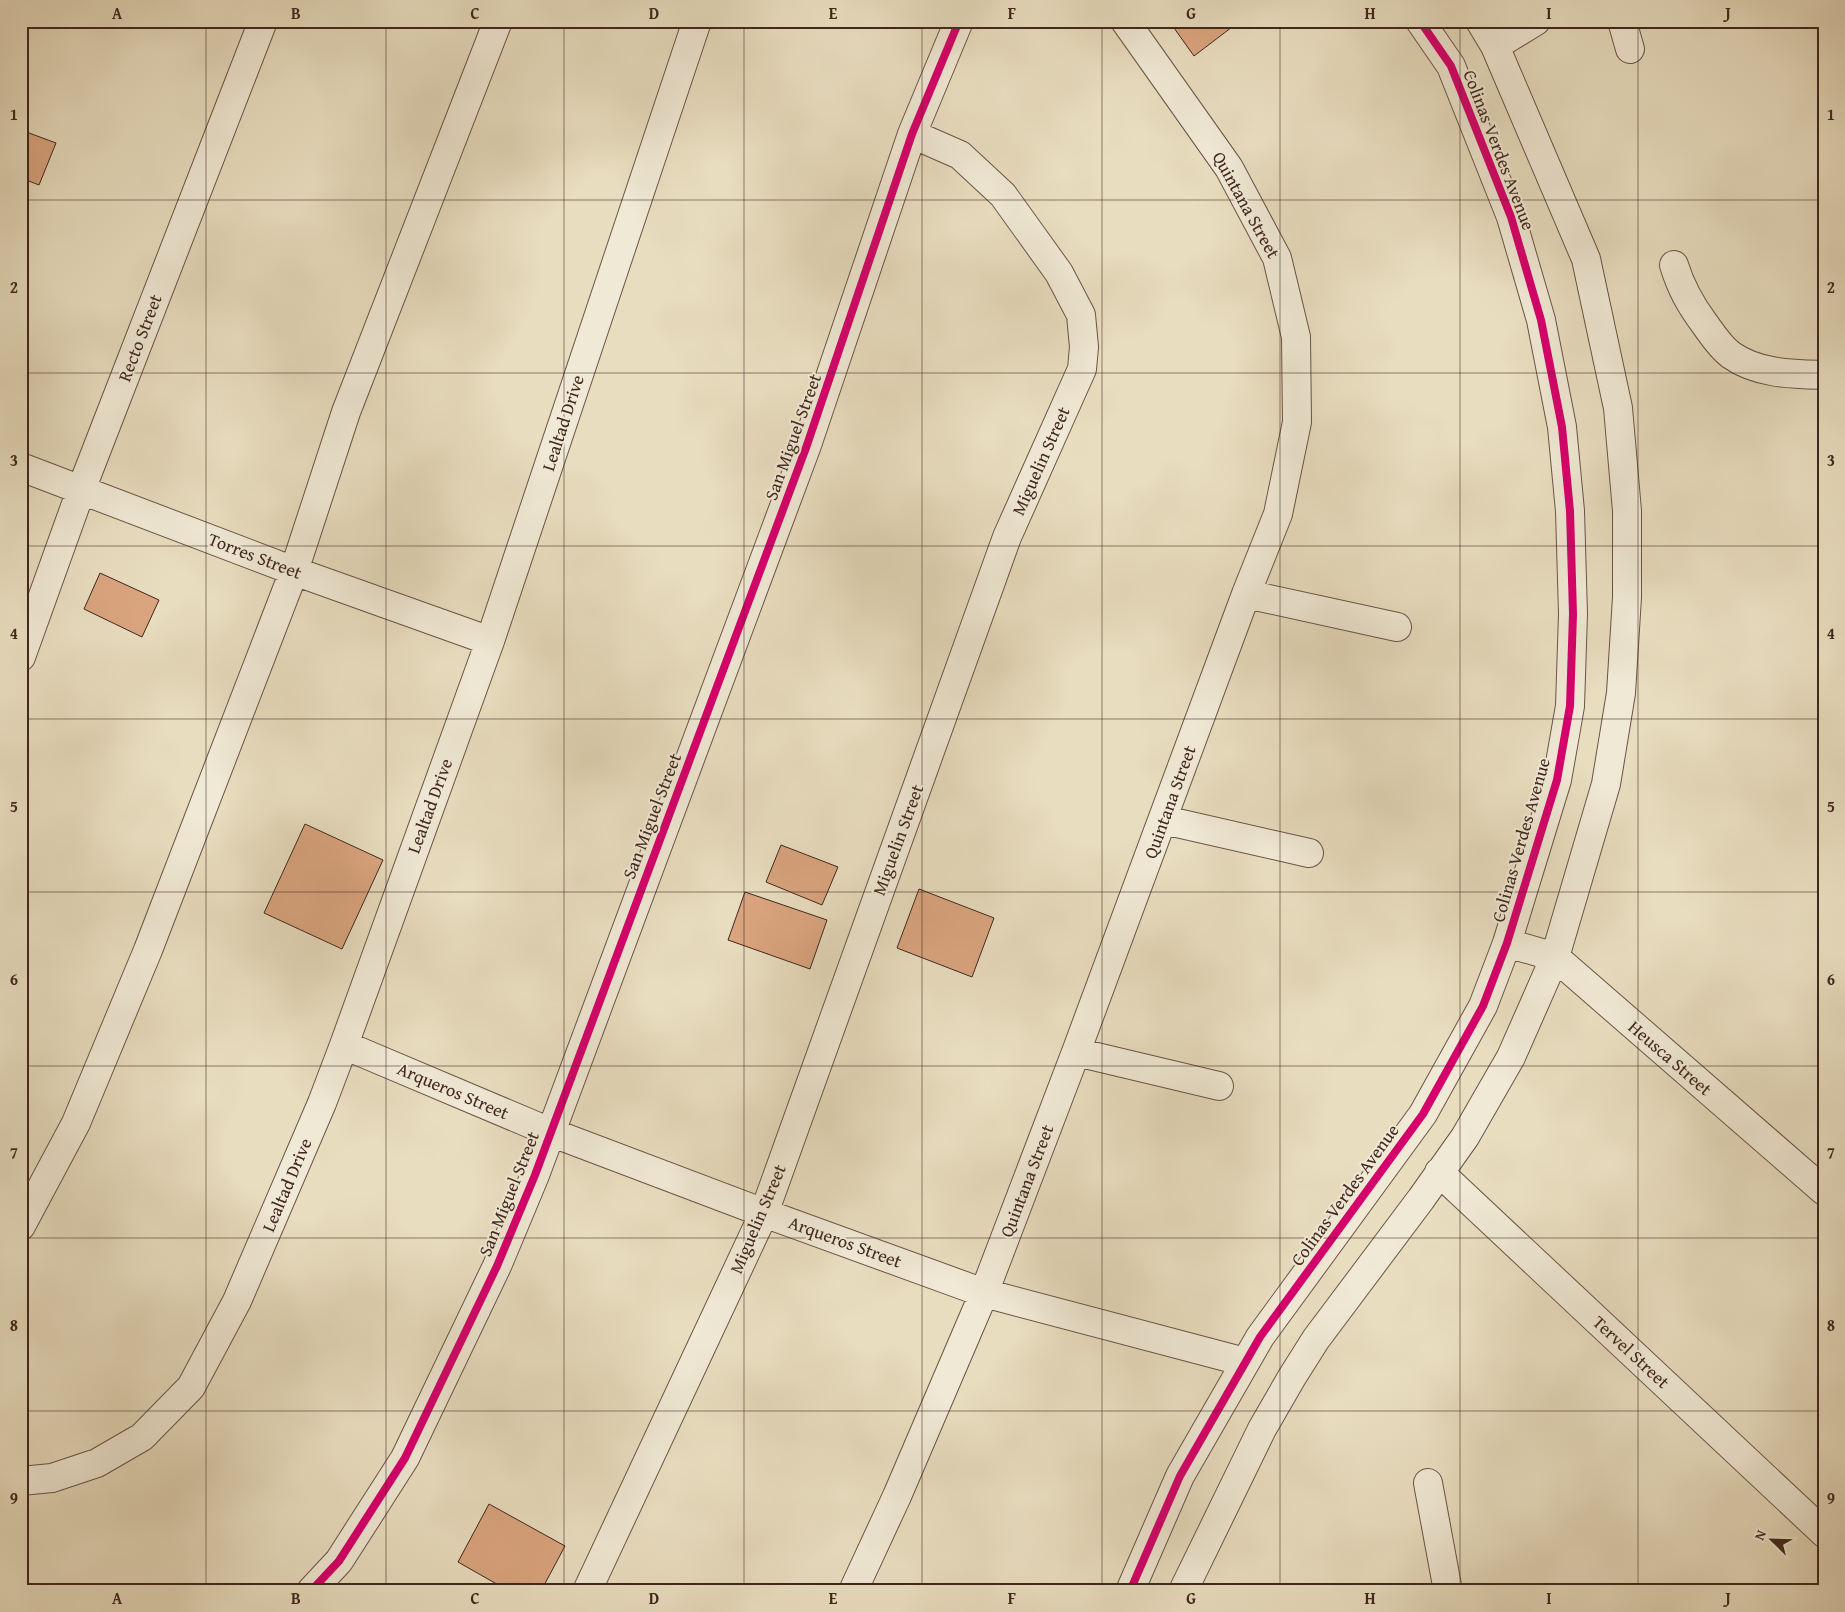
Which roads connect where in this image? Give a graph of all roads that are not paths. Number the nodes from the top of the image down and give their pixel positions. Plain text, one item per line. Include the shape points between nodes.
1 (263, 21) edge
2 (498, 21) edge
3 (697, 21) edge
4 (959, 21) edge
5 (1125, 21) edge
6 (1420, 21) edge
7 (1480, 21) edge
8 (1536, 21) edge
9 (1622, 21) edge
10 (1495, 46) junction
11 (1630, 49) dead end
12 (912, 134) junction
13 (1674, 265) dead end
14 (1824, 375) edge
15 (21, 467) edge
16 (80, 490) junction
17 (294, 571) junction
18 (1246, 594) junction
19 (1398, 626) dead end
20 (490, 641) junction
21 (21, 657) edge
22 (1164, 820) junction
23 (1309, 854) dead end
24 (1507, 943) junction
25 (1555, 957) junction
26 (344, 1045) junction
27 (1076, 1052) junction
28 (1219, 1086) dead end
29 (550, 1132) junction
30 (1439, 1172) junction
31 (1824, 1191) edge
32 (764, 1214) junction
33 (21, 1226) edge
34 (984, 1292) junction
35 (1245, 1362) junction
36 (21, 1481) edge
37 (1428, 1484) dead end
38 (1824, 1533) edge
39 (311, 1591) edge
40 (587, 1591) edge
41 (853, 1591) edge
42 (1130, 1591) edge
43 (1183, 1591) edge
44 (1448, 1591) edge

1 - 16 street, Recto Street
2 - 17 street via 346,412
3 - 20 street, Lealtad Drive
4 - 12 street, San Miguel Street
5 - 18 street, Quintana Street via 1233,176 1277,258 1296,336 1297,422 1278,514
6 - 24 street, Colinas Verdes Avenue via 1451,66 1511,217 1543,330 1562,427 1570,511 1573,614 1570,706 1557,780
7 - 10 street, Colinas Verdes Avenue
8 - 10 street
9 - 11 street
10 - 25 street, Colinas Verdes Avenue via 1586,259 1618,408 1627,510 1628,597 1621,693 1606,784
12 - 29 street, San Miguel Street via 807,445
12 - 32 street, Miguelin Street via 960,156 1003,196 1037,242 1059,273 1081,315 1082,369 1007,537
13 - 14 street via 1692,308 1730,354 1765,370
15 - 16 street, Torres Street
16 - 17 street, Torres Street
16 - 21 street, Recto Street
17 - 20 street, Torres Street
17 - 33 street via 145,959 76,1123
18 - 19 street
18 - 22 street, Quintana Street
20 - 26 street, Lealtad Drive
22 - 23 street
22 - 27 street, Quintana Street
24 - 25 street, Heusca Street
24 - 35 street, Colinas Verdes Avenue via 1483,1006 1423,1114
25 - 30 street, Colinas Verdes Avenue via 1511,1057 1466,1136
25 - 31 street, Heusca Street
26 - 29 street, Arqueros Street
26 - 36 street, Lealtad Drive via 237,1301 191,1387 142,1437 97,1463 52,1478
27 - 28 street
27 - 34 street, Quintana Street
29 - 32 street, Arqueros Street
29 - 39 street, San Miguel Street via 497,1266 405,1458 339,1560
30 - 38 street, Tervel Street
30 - 43 street, Colinas Verdes Avenue via 1292,1376 1262,1429
32 - 34 street, Arqueros Street
32 - 40 street, Miguelin Street
34 - 35 street, Arqueros Street
34 - 41 street, Quintana Street
35 - 42 street, Colinas Verdes Avenue via 1180,1476
37 - 44 street

